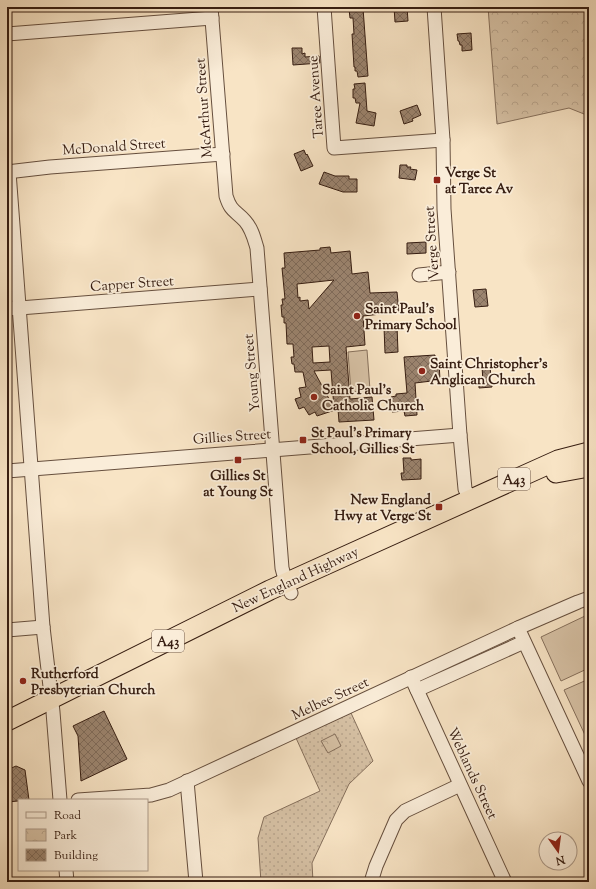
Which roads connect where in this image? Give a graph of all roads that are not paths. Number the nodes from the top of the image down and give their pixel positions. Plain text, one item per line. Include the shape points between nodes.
1 (324, 7) edge
2 (434, 7) edge
3 (212, 12) edge
4 (7, 34) edge
5 (444, 140) junction
6 (223, 154) junction
7 (8, 172) edge
8 (229, 207) joint
9 (449, 272) junction
10 (419, 275) dead end
11 (260, 289) junction
12 (13, 308) edge
13 (460, 435) junction
14 (273, 449) junction
15 (589, 452) edge
16 (589, 467) edge
17 (32, 469) junction
18 (7, 470) edge
19 (470, 499) junction
20 (288, 588) junction
21 (589, 598) edge
22 (43, 627) junction
23 (518, 628) junction
24 (7, 630) edge
25 (524, 642) junction
26 (411, 677) junction
27 (417, 690) junction
28 (52, 705) junction
29 (7, 721) edge
30 (7, 733) edge
31 (589, 780) edge
32 (188, 781) junction
33 (460, 785) junction
34 (60, 799) edge
35 (92, 799) edge
36 (66, 871) edge
37 (67, 882) edge
38 (196, 882) edge
39 (371, 882) edge
40 (505, 882) edge

1 - 5 street, Taree Avenue via 334,148
2 - 5 street, Verge Street
3 - 4 street
3 - 6 street, McArthur Street
5 - 9 street, Verge Street via 444,209
6 - 7 street, McDonald Street
6 - 8 street, McArthur Street
7 - 12 street
8 - 11 street, Young Street via 252,232 257,248
9 - 10 street
9 - 13 street, Verge Street
11 - 12 street, Capper Street
11 - 14 street, Young Street
12 - 17 street
13 - 14 street, Gillies Street
13 - 19 street, Verge Street via 464,482
14 - 17 street, Gillies Street
14 - 20 street, Young Street via 282,568
15 - 19 highway, New England Highway / A43 via 558,460
16 - 20 highway, New England Highway / A43 via 554,474 529,483
17 - 18 street, Gillies Street
17 - 22 street
19 - 20 highway, New England Highway / A43
20 - 28 highway, New England Highway / A43
21 - 23 street, Melbee Street
22 - 24 street
22 - 28 street
23 - 25 street
23 - 26 street, Melbee Street
25 - 27 street
25 - 31 street
26 - 27 street, Weblands Street
26 - 32 street, Melbee Street
27 - 33 street, Weblands Street
28 - 29 highway, New England Highway / A43
28 - 30 highway, New England Highway / A43
28 - 34 street
32 - 35 street, Melbee Street via 150,795
32 - 38 street
33 - 39 street via 400,815
33 - 40 street, Weblands Street
36 - 37 street

